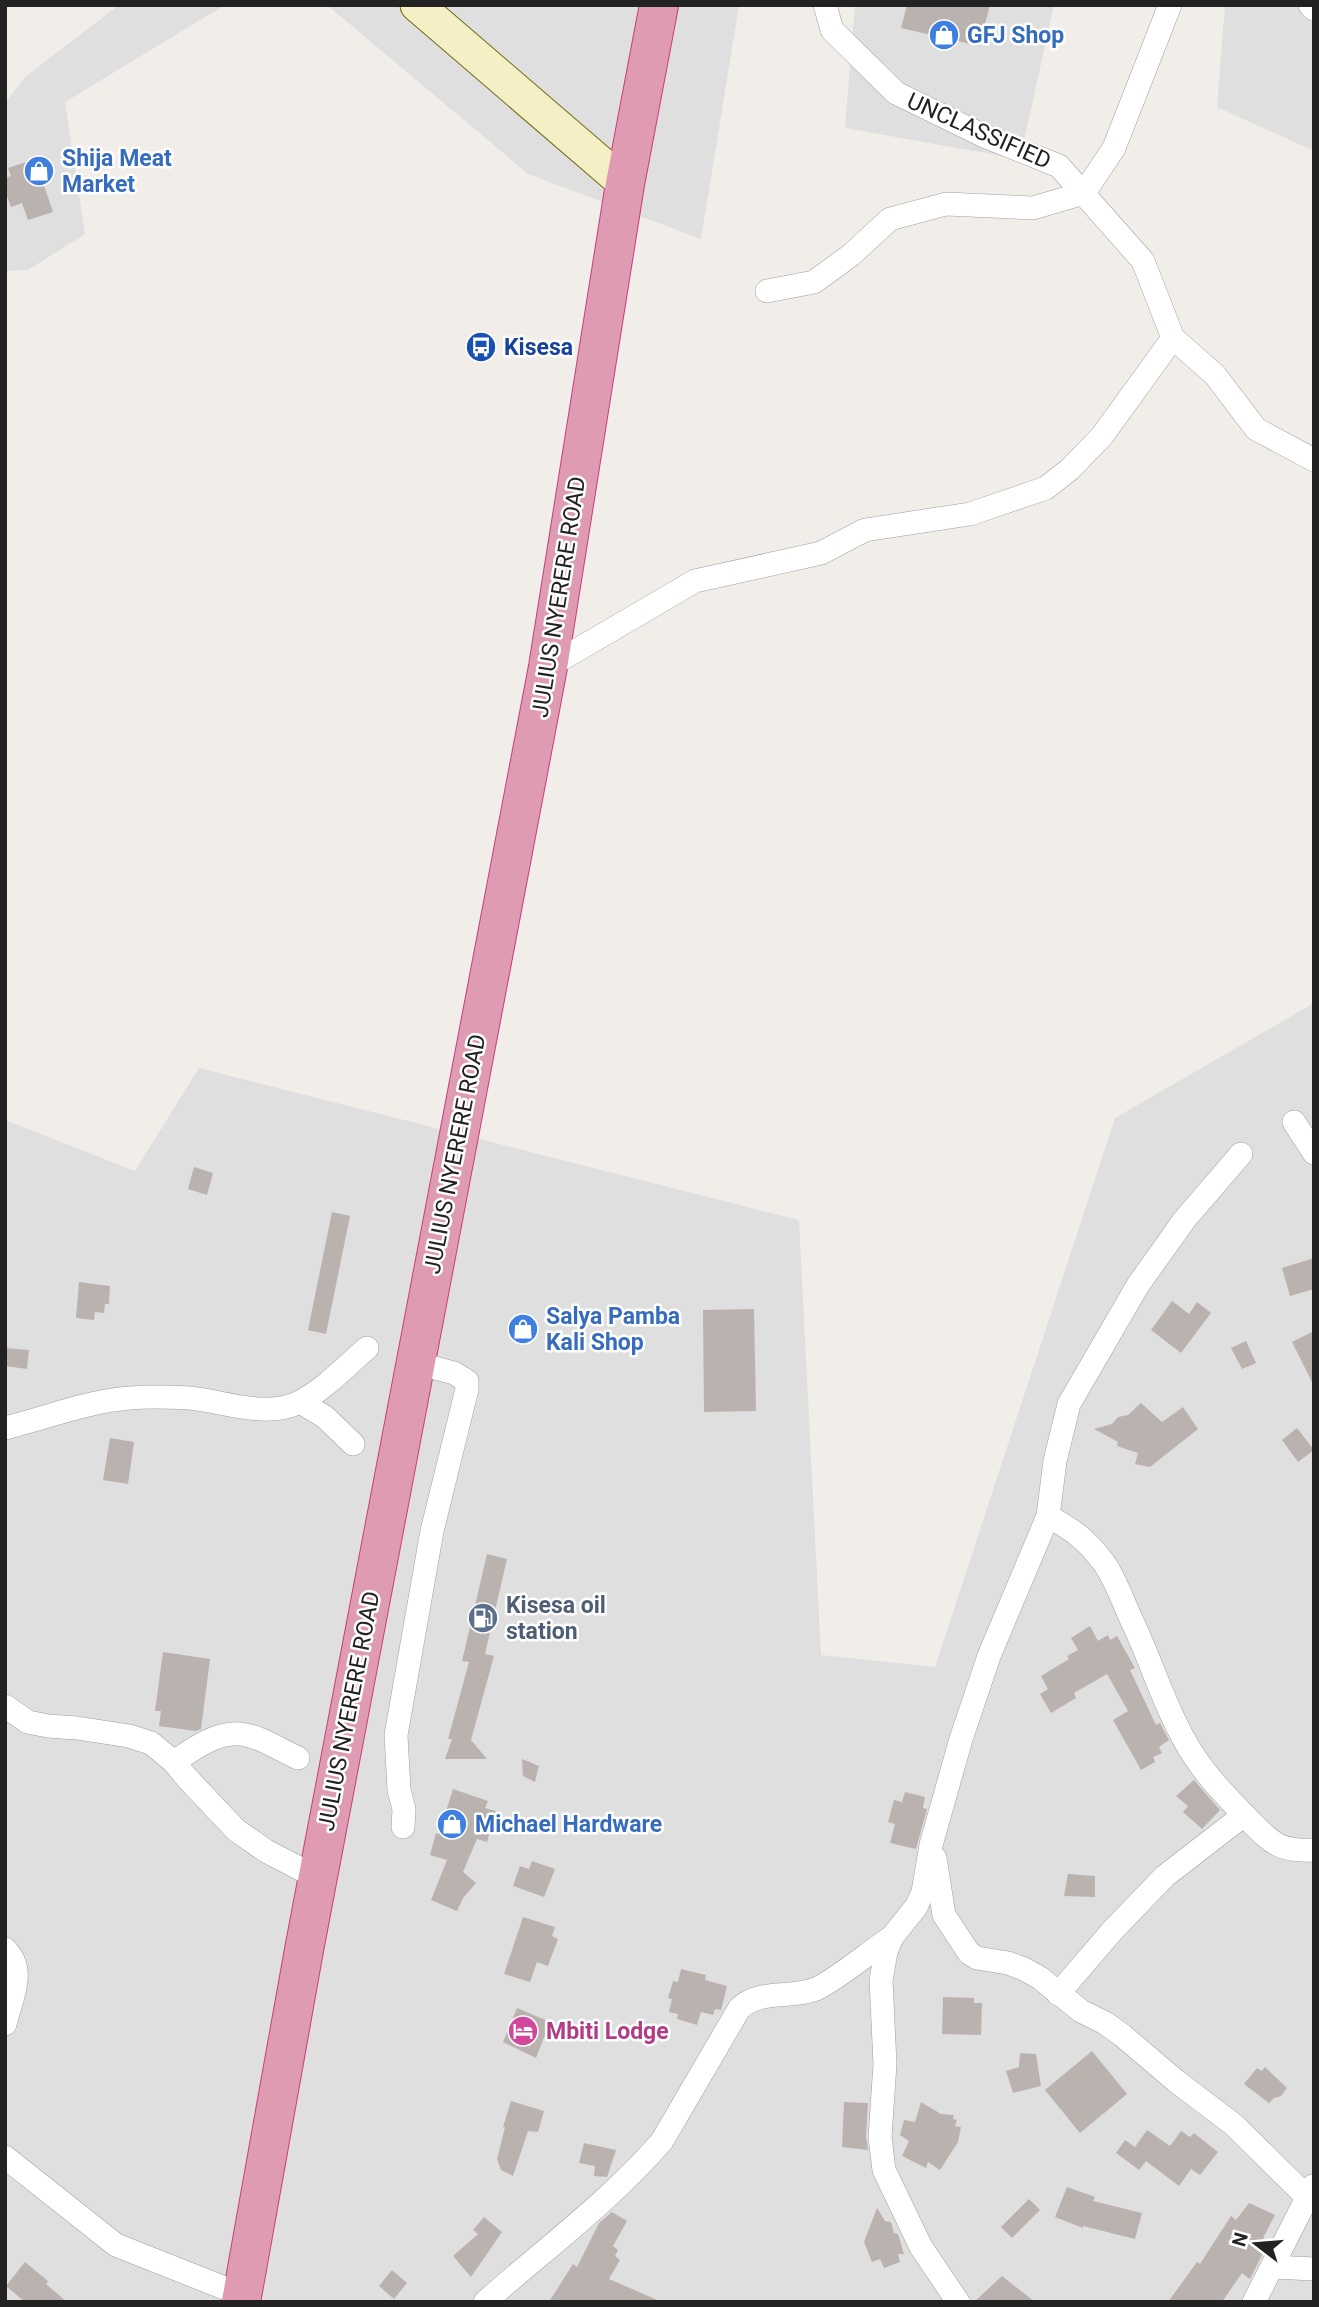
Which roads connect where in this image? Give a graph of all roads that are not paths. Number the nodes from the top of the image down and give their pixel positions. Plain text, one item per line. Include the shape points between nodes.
1 (417, 5) edge
2 (659, 5) edge
3 (825, 5) edge
4 (1170, 5) edge
5 (625, 184) junction
6 (1084, 193) junction
7 (766, 291) dead end
8 (1173, 338) junction
9 (1314, 460) edge
10 (548, 667) junction
11 (1294, 1122) dead end
12 (1314, 1153) edge
13 (1241, 1154) dead end
14 (367, 1348) dead end
15 (416, 1363) junction
16 (300, 1402) junction
17 (5, 1428) edge
18 (353, 1444) dead end
19 (1048, 1516) junction
20 (5, 1706) edge
21 (298, 1758) dead end
22 (174, 1762) junction
23 (1244, 1815) junction
24 (403, 1827) dead end
25 (931, 1845) junction
26 (1314, 1850) edge
27 (318, 1878) junction
28 (892, 1937) junction
29 (5, 1950) edge
30 (1058, 1994) junction
31 (5, 2024) edge
32 (6, 2154) edge
33 (1310, 2191) edge
34 (1273, 2267) junction
35 (1314, 2269) edge
36 (242, 2298) edge
37 (485, 2302) edge
38 (958, 2302) edge
39 (1254, 2302) edge

1 - 5 street
2 - 5 highway, JULIUS NYERERE ROAD
3 - 6 street, UNCLASSIFIED via 832,30 896,93 1059,166
4 - 6 street via 1114,148
5 - 10 highway, JULIUS NYERERE ROAD
6 - 7 street via 1032,208 946,204 890,219 814,282
6 - 8 street, UNCLASSIFIED via 1143,261
8 - 9 street via 1215,375 1256,429
8 - 10 street via 1102,436 1046,488 970,514 864,530 821,553 695,581
10 - 15 highway, JULIUS NYERERE ROAD
11 - 12 street
13 - 19 street via 1185,1219 1138,1285 1069,1404
14 - 16 street
15 - 24 street via 460,1376 467,1381 467,1389 432,1531 396,1735
15 - 27 highway, JULIUS NYERERE ROAD
16 - 17 street via 256,1409 189,1398 131,1398
16 - 18 street
19 - 23 street via 1077,1532 1106,1566 1193,1755 1214,1786
19 - 25 street via 989,1656
20 - 22 street via 28,1722 151,1743
21 - 22 street via 240,1734 197,1745
22 - 27 street via 236,1830
23 - 26 street via 1280,1847
23 - 30 street via 1165,1876
25 - 28 street via 923,1892
25 - 30 street via 944,1915 968,1953 1024,1969
27 - 36 highway, JULIUS NYERERE ROAD
28 - 37 street via 817,1989 746,2002 662,2141 633,2174
28 - 38 street via 881,1980 884,2170 920,2248
29 - 31 street via 16,1967 16,1987
30 - 33 street via 1122,2035
32 - 36 street via 116,2245
33 - 34 street
34 - 35 street
34 - 39 street

